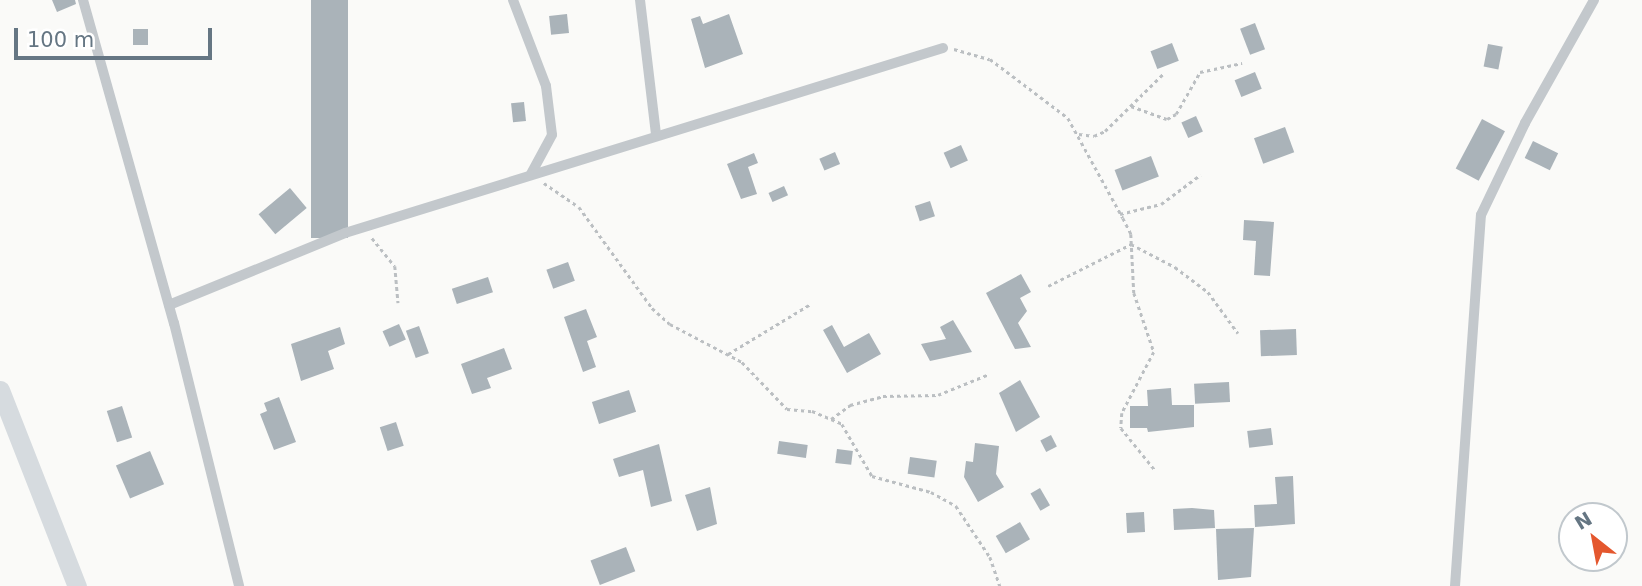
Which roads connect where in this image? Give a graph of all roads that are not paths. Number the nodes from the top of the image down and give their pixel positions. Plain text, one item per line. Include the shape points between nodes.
1 (83, 0) edge
2 (513, 0) edge
3 (640, 0) edge
4 (1594, 0) edge
5 (943, 48) road end
6 (656, 135) junction
7 (531, 174) junction
8 (169, 305) junction
9 (0, 390) edge
10 (77, 586) edge
11 (239, 586) edge
12 (1455, 586) edge

1 - 8 street
2 - 7 street via 546,86 552,135
3 - 6 street
4 - 12 street via 1481,215
5 - 6 street
6 - 7 street
7 - 8 street via 358,229
8 - 11 street
9 - 10 highway

